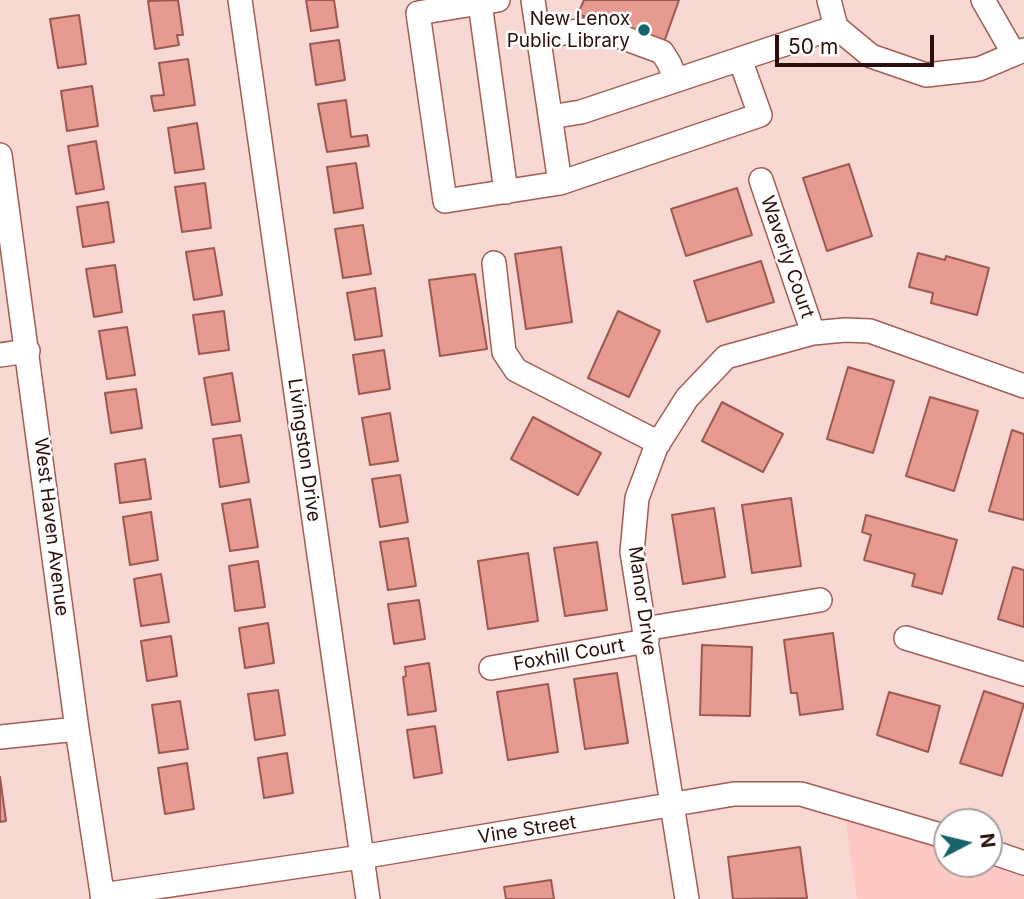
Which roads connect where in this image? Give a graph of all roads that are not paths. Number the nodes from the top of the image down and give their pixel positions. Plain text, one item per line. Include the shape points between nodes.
1 (240, 0) edge
2 (533, 0) edge
3 (829, 0) edge
4 (983, 0) edge
5 (489, 1) edge
6 (836, 27) junction
7 (539, 37) junction
8 (1019, 52) edge
9 (740, 59) junction
10 (676, 80) junction
11 (550, 117) junction
12 (0, 155) edge
13 (761, 180) dead end
14 (560, 183) junction
15 (506, 192) junction
16 (494, 263) dead end
17 (813, 334) junction
18 (28, 351) junction
19 (0, 355) edge
20 (1024, 386) edge
21 (659, 443) junction
22 (820, 600) dead end
23 (646, 635) junction
24 (906, 638) dead end
25 (491, 668) dead end
26 (1024, 674) edge
27 (77, 729) junction
28 (0, 737) edge
29 (671, 806) junction
30 (933, 833) edge
31 (1003, 854) edge
32 (361, 857) junction
33 (1023, 859) edge
34 (102, 897) edge
35 (368, 899) edge
36 (687, 899) edge

1 - 32 street, Livingston Drive
2 - 7 street
3 - 6 street
4 - 8 street
5 - 15 street
5 - 15 street via 418,13 445,201
6 - 8 street via 871,56 926,75 979,69
6 - 9 street
7 - 10 street via 597,28 662,52
7 - 11 street
9 - 10 street
9 - 14 street via 760,115
10 - 11 street via 581,112
11 - 14 street
12 - 18 street, West Haven Avenue
13 - 17 street, Waverly Court
14 - 15 street
16 - 21 street via 504,352 516,370
17 - 20 street, Manor Drive via 870,331
17 - 21 street, Manor Drive via 726,357 687,398
18 - 19 street
18 - 27 street, West Haven Avenue
21 - 23 street, Manor Drive via 637,498 632,552
22 - 23 street, Foxhill Court
23 - 25 street, Foxhill Court
23 - 29 street, Manor Drive
24 - 26 street
27 - 28 street
27 - 34 street, West Haven Avenue
29 - 30 street, Vine Street via 734,794 801,794
29 - 32 street, Vine Street
29 - 36 street, Manor Drive
31 - 33 street
32 - 34 street, Vine Street
32 - 35 street, Livingston Drive

